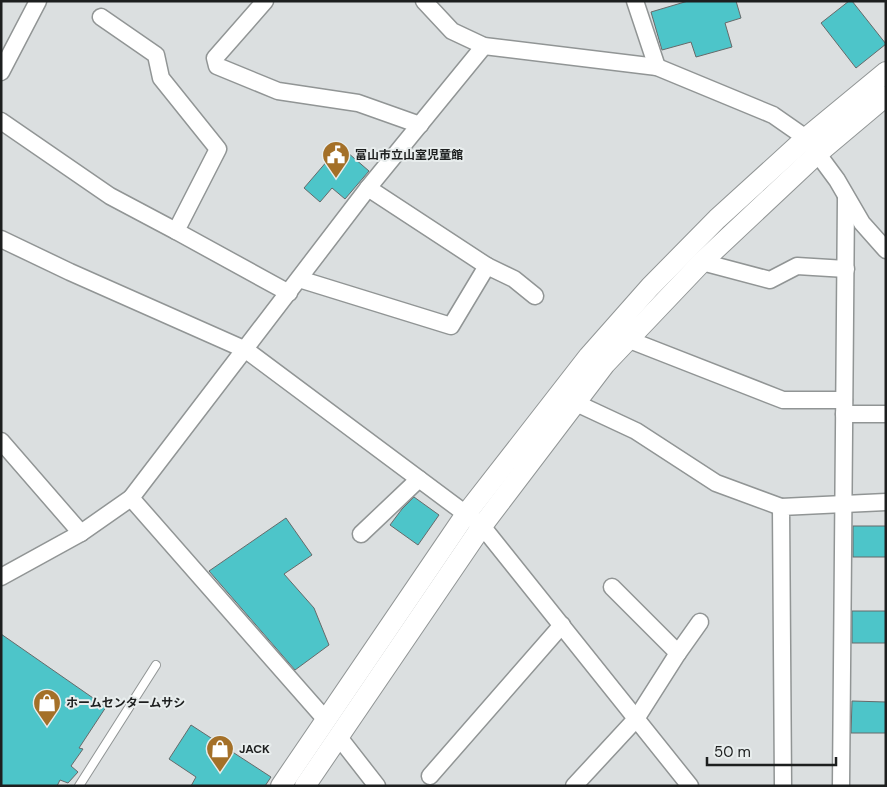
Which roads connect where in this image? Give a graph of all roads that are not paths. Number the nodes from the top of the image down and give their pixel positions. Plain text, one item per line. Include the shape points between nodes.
1 (38, 1) edge
2 (264, 1) edge
3 (424, 1) edge
4 (635, 1) edge
5 (101, 17) dead end
6 (484, 46) junction
7 (657, 67) junction
8 (1, 72) edge
9 (886, 72) edge
10 (886, 96) edge
11 (3, 125) edge
12 (420, 125) junction
13 (812, 146) junction
14 (368, 188) junction
15 (846, 198) junction
16 (176, 231) junction
17 (1, 238) edge
18 (886, 250) edge
19 (702, 262) junction
20 (488, 266) junction
21 (846, 269) junction
22 (299, 279) junction
23 (289, 293) junction
24 (535, 296) dead end
25 (626, 339) junction
26 (246, 350) junction
27 (576, 403) junction
28 (844, 407) junction
29 (886, 414) edge
30 (1, 441) edge
31 (419, 479) junction
32 (131, 498) junction
33 (886, 502) edge
34 (843, 503) junction
35 (781, 507) junction
36 (474, 520) junction
37 (81, 533) junction
38 (361, 534) dead end
39 (1, 577) edge
40 (612, 587) dead end
41 (700, 622) dead end
42 (562, 625) junction
43 (678, 653) junction
44 (156, 665) dead end
45 (636, 719) junction
46 (326, 720) junction
47 (338, 736) junction
48 (430, 776) dead end
49 (83, 784) edge
50 (281, 786) edge
51 (305, 786) edge
52 (377, 786) edge
53 (574, 786) edge
54 (690, 786) edge
55 (783, 786) edge
56 (841, 786) edge

1 - 8 street
2 - 12 street via 216,58 217,66 278,91 358,104
3 - 6 street via 452,31
4 - 7 street
5 - 16 street via 156,54 161,78 218,149
6 - 7 street
6 - 12 street
7 - 13 street via 773,115
9 - 13 street
10 - 13 street
11 - 16 street via 110,196
12 - 14 street
13 - 15 street
13 - 19 street
13 - 36 street via 716,219 650,287 589,356
14 - 20 street
14 - 22 street
15 - 18 street via 862,223
15 - 21 street
16 - 23 street
17 - 26 street
19 - 21 street via 770,280 797,266
19 - 25 street
20 - 22 street via 451,326
20 - 24 street via 514,279
21 - 28 street
22 - 23 street
23 - 26 street
25 - 27 street
25 - 28 street via 783,400
26 - 31 street
26 - 32 street
27 - 35 street via 636,431 716,483
27 - 36 street
28 - 29 street
28 - 34 street
30 - 37 street
31 - 36 street
31 - 38 street
32 - 37 street
32 - 46 street
33 - 34 street
34 - 35 street
34 - 56 street
35 - 55 street
36 - 42 street
36 - 46 street
36 - 47 street
37 - 39 street
40 - 43 street
41 - 43 street
42 - 45 street
42 - 48 street
43 - 45 street
44 - 49 lane
45 - 53 street
45 - 54 street
46 - 50 street
47 - 51 street
47 - 52 street

